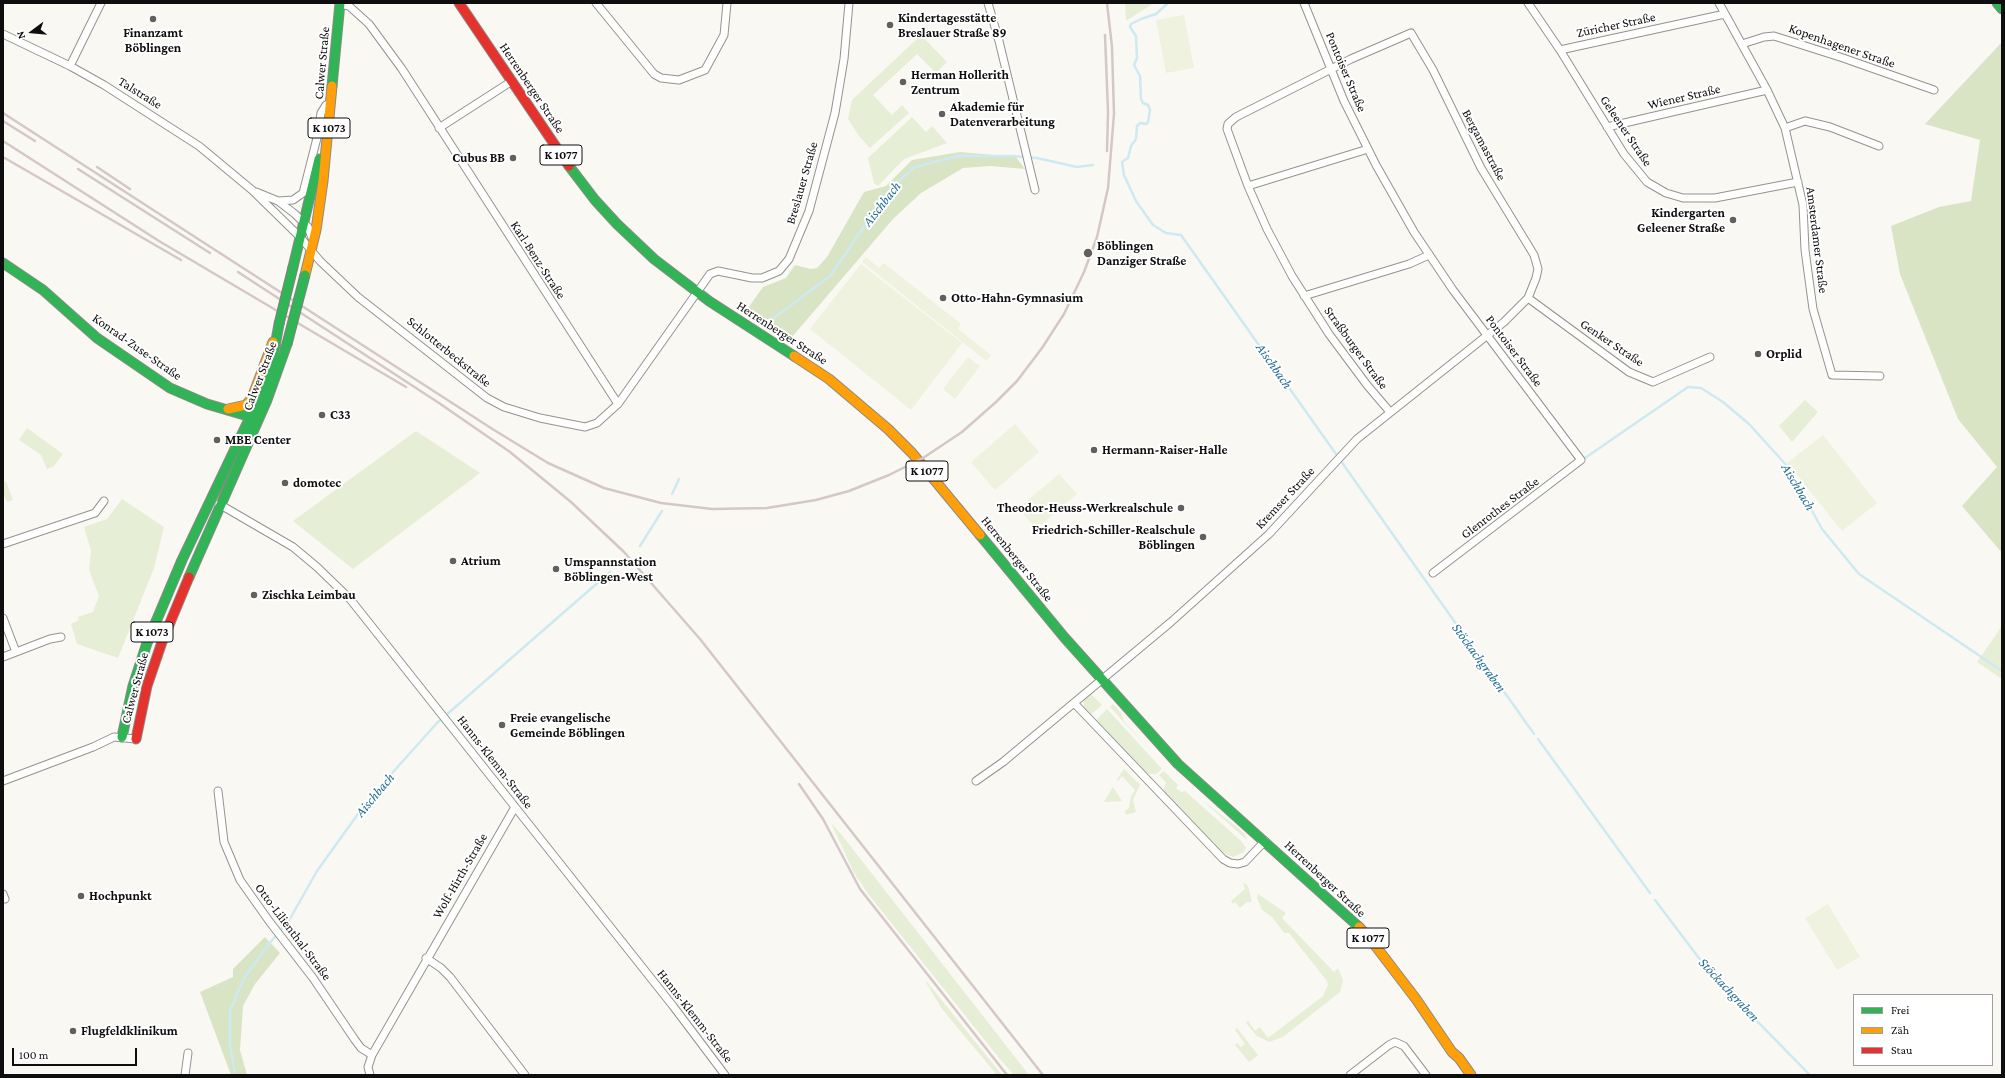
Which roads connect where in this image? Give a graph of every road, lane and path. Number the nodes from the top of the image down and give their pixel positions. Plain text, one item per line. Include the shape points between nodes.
1 (101, 3) edge
2 (338, 3) edge
3 (459, 3) edge
4 (596, 3) edge
5 (727, 3) edge
6 (849, 3) edge
7 (988, 3) edge
8 (1304, 3) edge
9 (1528, 3) edge
10 (1719, 3) edge
11 (1997, 3) edge
12 (2002, 9) edge
13 (1724, 14) junction
14 (3, 34) edge
15 (1742, 44) junction
16 (1560, 50) junction
17 (70, 66) junction
18 (1330, 70) junction
19 (508, 83) junction
20 (1767, 90) junction
21 (1934, 90) dead end
22 (326, 105) junction
23 (1607, 127) junction
24 (439, 128) junction
25 (1785, 128) junction
26 (1879, 146) dead end
27 (1368, 149) junction
28 (1798, 182) junction
29 (1248, 186) junction
30 (252, 190) junction
31 (1035, 190) dead end
32 (278, 201) junction
33 (304, 222) junction
34 (301, 238) junction
35 (311, 251) junction
36 (1430, 255) junction
37 (3, 263) edge
38 (697, 292) junction
39 (1304, 296) junction
40 (1528, 298) junction
41 (1487, 336) junction
42 (276, 337) junction
43 (1710, 357) dead end
44 (276, 364) junction
45 (1880, 376) dead end
46 (618, 404) junction
47 (226, 410) junction
48 (1390, 412) junction
49 (254, 418) junction
50 (1582, 460) joint
51 (212, 500) junction
52 (104, 501) dead end
53 (222, 505) junction
54 (3, 544) edge
55 (1433, 573) dead end
56 (3, 618) edge
57 (61, 637) dead end
58 (16, 652) junction
59 (3, 657) edge
60 (1102, 680) junction
61 (1075, 704) junction
62 (122, 737) junction
63 (136, 739) joint
64 (3, 781) edge
65 (976, 781) dead end
66 (218, 791) dead end
67 (515, 807) junction
68 (1265, 841) junction
69 (426, 958) junction
70 (188, 1052) dead end
71 (1452, 1052) junction
72 (372, 1055) junction
73 (185, 1075) edge
74 (370, 1075) edge
75 (525, 1075) edge
76 (725, 1075) edge
77 (1350, 1075) edge
78 (1426, 1075) edge
79 (1462, 1075) edge
80 (1471, 1075) edge

1 - 17 street
2 - 22 main road, Calwer Straße / K 1073
2 - 24 street, Karl-Benz-Straße via 349,6 368,24 402,69
2 - 35 main road, Calwer Straße / K 1073 via 326,151
3 - 19 main road, Herrenberger Straße / K 1077
4 - 5 street via 654,74 660,78 679,80 705,70 724,35
6 - 38 street, Breslauer Straße via 844,59 835,113 809,211 789,259 779,271 762,278 718,271 706,278
7 - 31 street
8 - 18 street, Pontoiser Straße
9 - 16 street, Geleener Straße
10 - 13 street, Amsterdamer Straße
11 - 12 main road
13 - 15 street, Amsterdamer Straße
13 - 16 street, Züricher Straße
14 - 17 street, Talstraße
15 - 20 street, Amsterdamer Straße
15 - 21 street, Kopenhagener Straße via 1774,36
16 - 23 street, Geleener Straße
17 - 30 street, Talstraße via 187,138
18 - 27 street, Pontoiser Straße
18 - 29 street, Straßburger Straße via 1228,124 1227,133
18 - 40 street, Bergamastraße via 1411,33 1433,70 1481,168 1534,255 1538,269
19 - 24 street
19 - 38 main road, Herrenberger Straße / K 1077 via 595,200 636,243
20 - 23 street, Wiener Straße
20 - 25 street, Amsterdamer Straße
22 - 32 street, Calwer Straße via 321,113 303,193 296,198
22 - 33 main road, Calwer Straße / K 1073 via 323,140
23 - 28 street, Geleener Straße via 1641,176 1674,196 1715,198
24 - 46 street, Karl-Benz-Straße
25 - 26 street via 1805,121 1830,127
25 - 28 street, Amsterdamer Straße
27 - 29 street
27 - 36 street, Pontoiser Straße via 1414,232
28 - 45 street, Amsterdamer Straße via 1803,205 1805,250 1814,309 1832,375
29 - 39 street, Straßburger Straße via 1282,258
30 - 32 street, Talstraße
30 - 34 street, Talstraße
32 - 33 street, Talstraße
33 - 34 main road, Calwer Straße / K 1073
33 - 35 street, Talstraße via 311,233
34 - 35 street, Talstraße
34 - 42 main road, Calwer Straße / K 1073, bridge
35 - 44 main road, Calwer Straße / K 1073, bridge via 287,344
35 - 46 street, Schlotterbeckstraße via 358,297 487,398 504,407 540,418 585,427 597,423
36 - 39 street, Straßburger Straße via 1409,264
36 - 41 street, Pontoiser Straße
37 - 47 main road, Konrad-Zuse-Straße via 43,290 98,338 154,378 191,399
38 - 46 street, Schlotterbeckstraße
38 - 60 main road, Herrenberger Straße / K 1077 via 829,379 888,429 917,459
39 - 48 street, Straßburger Straße via 1353,367
40 - 41 street, Bergamastraße
40 - 43 street, Genker Straße via 1629,372 1653,382
41 - 48 street, Kremser Straße
41 - 50 street, Pontoiser Straße
42 - 44 main road, Calwer Straße / K 1073
42 - 47 main road, Calwer Straße via 252,398 246,405
44 - 49 main road, Calwer Straße / K 1073 via 263,390
47 - 49 main road, Konrad-Zuse-Straße
48 - 60 street, Kremser Straße via 1343,453 1257,545
49 - 51 main road, Calwer Straße / K 1073 via 238,440
49 - 53 main road, Calwer Straße / K 1073
50 - 55 street, Glenrothes Straße
51 - 53 street, Hanns-Klemm-Straße
51 - 62 main road, Calwer Straße / K 1073 via 182,560 147,643 133,686
52 - 54 street via 95,512
53 - 63 main road, Calwer Straße / K 1073 via 197,556 162,642 147,686
53 - 67 street, Hanns-Klemm-Straße via 293,547 350,599
56 - 58 street
57 - 58 street
58 - 59 street
60 - 61 street
60 - 68 main road, Herrenberger Straße / K 1077 via 1178,764
61 - 65 street
61 - 68 street, Herrenberger Straße via 1223,859 1230,863 1245,862
62 - 63 street
62 - 64 street via 114,737
66 - 72 street, Otto-Lilienthal-Straße via 221,827 229,856 240,880 361,1048
67 - 69 street, Wolf-Hirth-Straße
67 - 76 street, Hanns-Klemm-Straße
68 - 71 main road, Herrenberger Straße / K 1077 via 1351,919 1374,944
69 - 72 street, Wolf-Hirth-Straße
69 - 75 street via 450,977
70 - 73 street
71 - 79 main road, Herrenberger Straße / K 1077 via 1454,1062
71 - 80 main road, Herrenberger Straße / K 1077
72 - 74 street via 368,1067
77 - 78 street via 1395,1042 1404,1046

